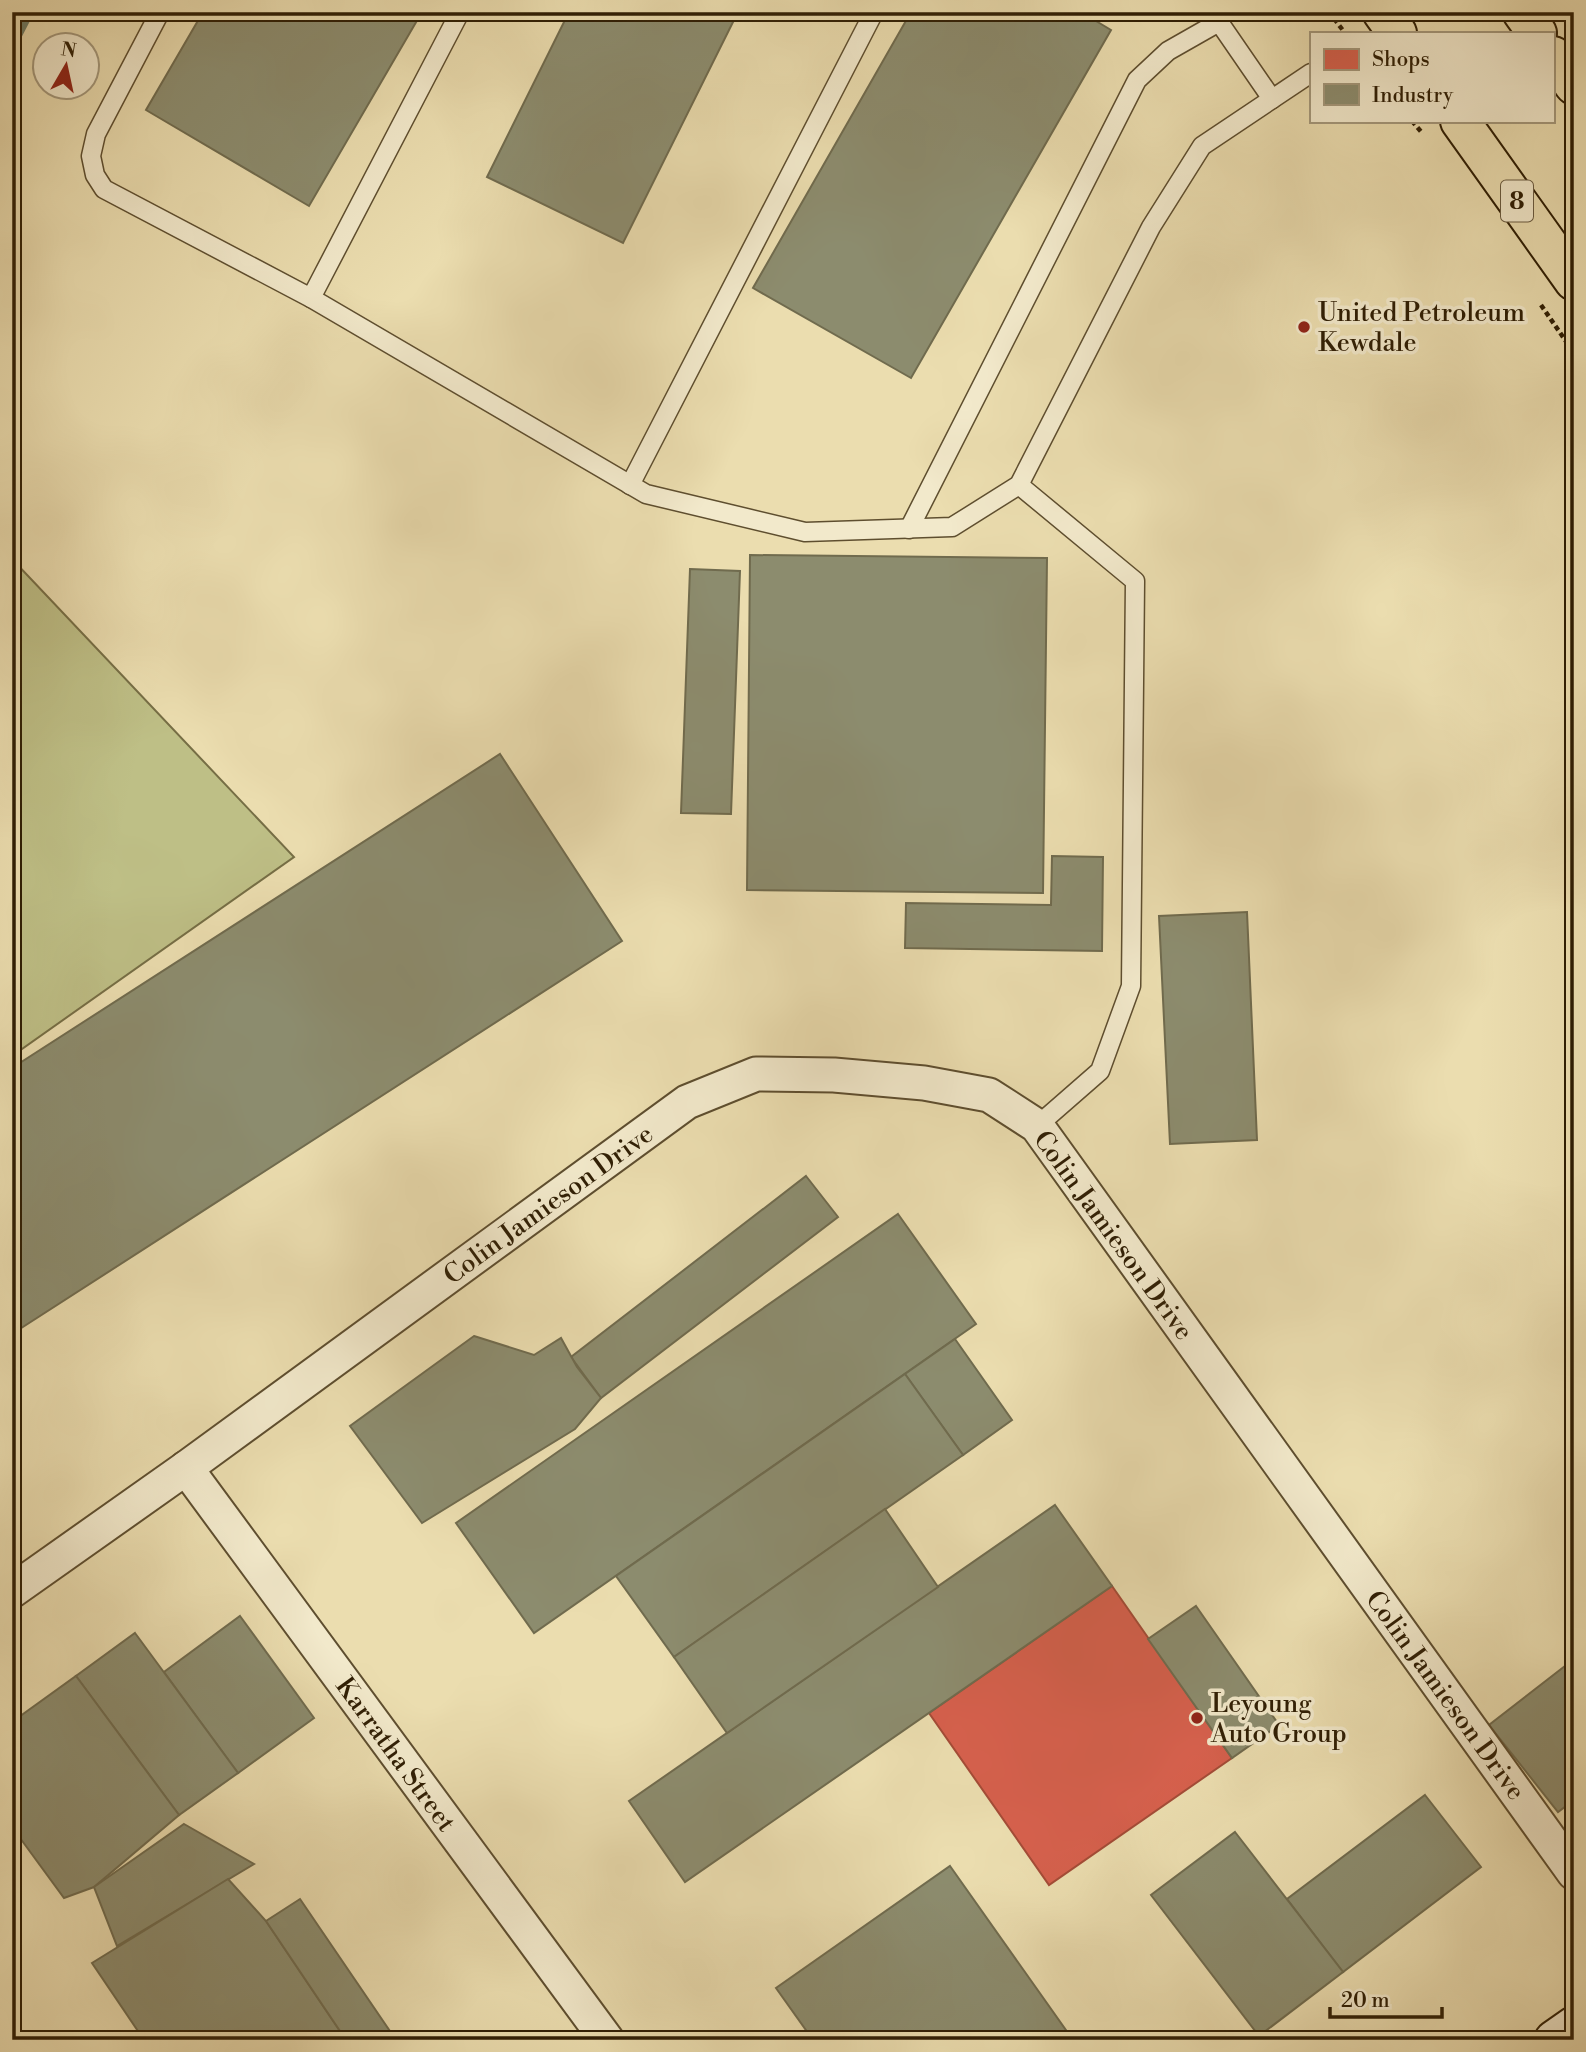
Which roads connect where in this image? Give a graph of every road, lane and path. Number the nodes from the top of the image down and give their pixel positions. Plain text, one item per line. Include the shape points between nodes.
1 (160, 12) edge
2 (460, 12) edge
3 (874, 12) edge
4 (1329, 12) edge
5 (1522, 12) edge
6 (1216, 17) edge
7 (1344, 32) edge
8 (1536, 32) edge
9 (1554, 57) edge
10 (1310, 74) edge
11 (1574, 85) edge
12 (1272, 99) junction
13 (1461, 122) edge
14 (1574, 281) edge
15 (311, 298) junction
16 (630, 485) junction
17 (1019, 485) junction
18 (909, 529) junction
19 (1037, 1126) junction
20 (186, 1468) junction
21 (12, 1591) edge
22 (1574, 1873) edge
23 (1574, 2026) edge
24 (607, 2040) edge
25 (1554, 2040) edge

1 - 15 lane via 96,134 91,156 95,175 104,188
2 - 15 lane
3 - 16 lane
4 - 7 path
5 - 8 highway
6 - 12 lane
6 - 18 lane via 1137,80
9 - 11 highway
10 - 12 lane
12 - 17 lane via 1202,146 1151,227
13 - 14 highway, 8
15 - 16 lane
16 - 18 lane via 646,494 805,532
17 - 18 lane via 952,527
17 - 19 lane via 1135,581 1131,986 1100,1071
19 - 20 street, Colin Jamieson Drive via 989,1096 924,1083 834,1075 756,1074 745,1078 687,1102
19 - 22 street, Colin Jamieson Drive
20 - 21 street, Colin Jamieson Drive
20 - 24 street, Karratha Street
23 - 25 main road

